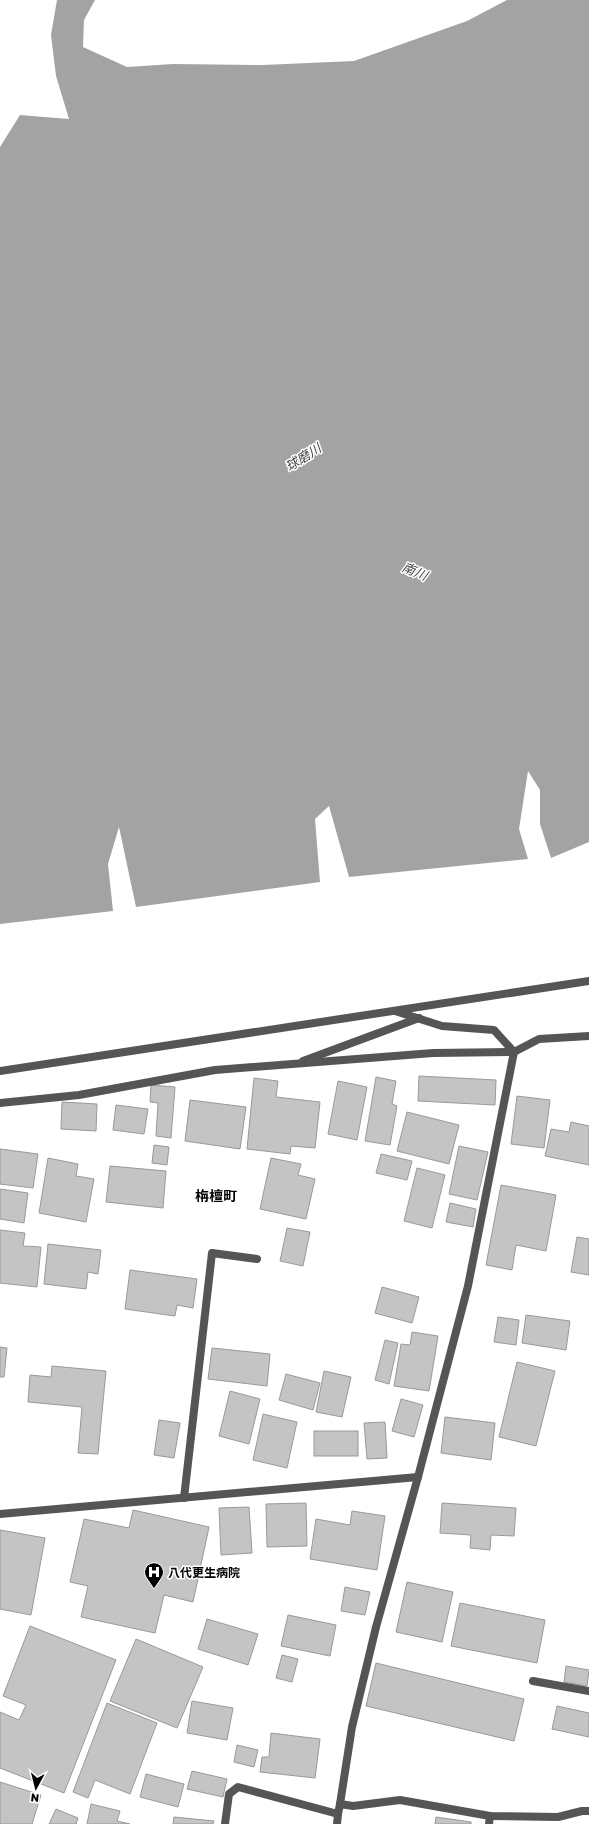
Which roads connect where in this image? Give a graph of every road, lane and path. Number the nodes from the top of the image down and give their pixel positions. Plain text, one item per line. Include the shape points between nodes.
1 (589, 980) edge
2 (392, 1011) junction
3 (419, 1018) junction
4 (589, 1036) edge
5 (514, 1052) junction
6 (293, 1065) junction
7 (0, 1071) edge
8 (0, 1103) edge
9 (257, 1259) dead end
10 (418, 1478) junction
11 (184, 1498) junction
12 (0, 1514) edge
13 (532, 1681) dead end
14 (589, 1691) edge
15 (340, 1804) junction
16 (589, 1811) edge
17 (338, 1814) junction
18 (489, 1820) edge
19 (225, 1824) edge
20 (337, 1824) edge

1 - 2 street
2 - 3 street
2 - 7 street
3 - 5 street via 442,1026 494,1030
3 - 6 street
4 - 5 street via 539,1039
5 - 6 street via 433,1053
5 - 10 street via 468,1286
6 - 8 street via 215,1070 78,1095
9 - 11 street via 212,1253
10 - 11 street
10 - 15 street via 363,1681 352,1727
11 - 12 street
13 - 14 street
15 - 17 street
15 - 18 street via 353,1806 400,1800
16 - 18 street via 558,1817
17 - 19 street via 238,1787 229,1794
17 - 20 street

